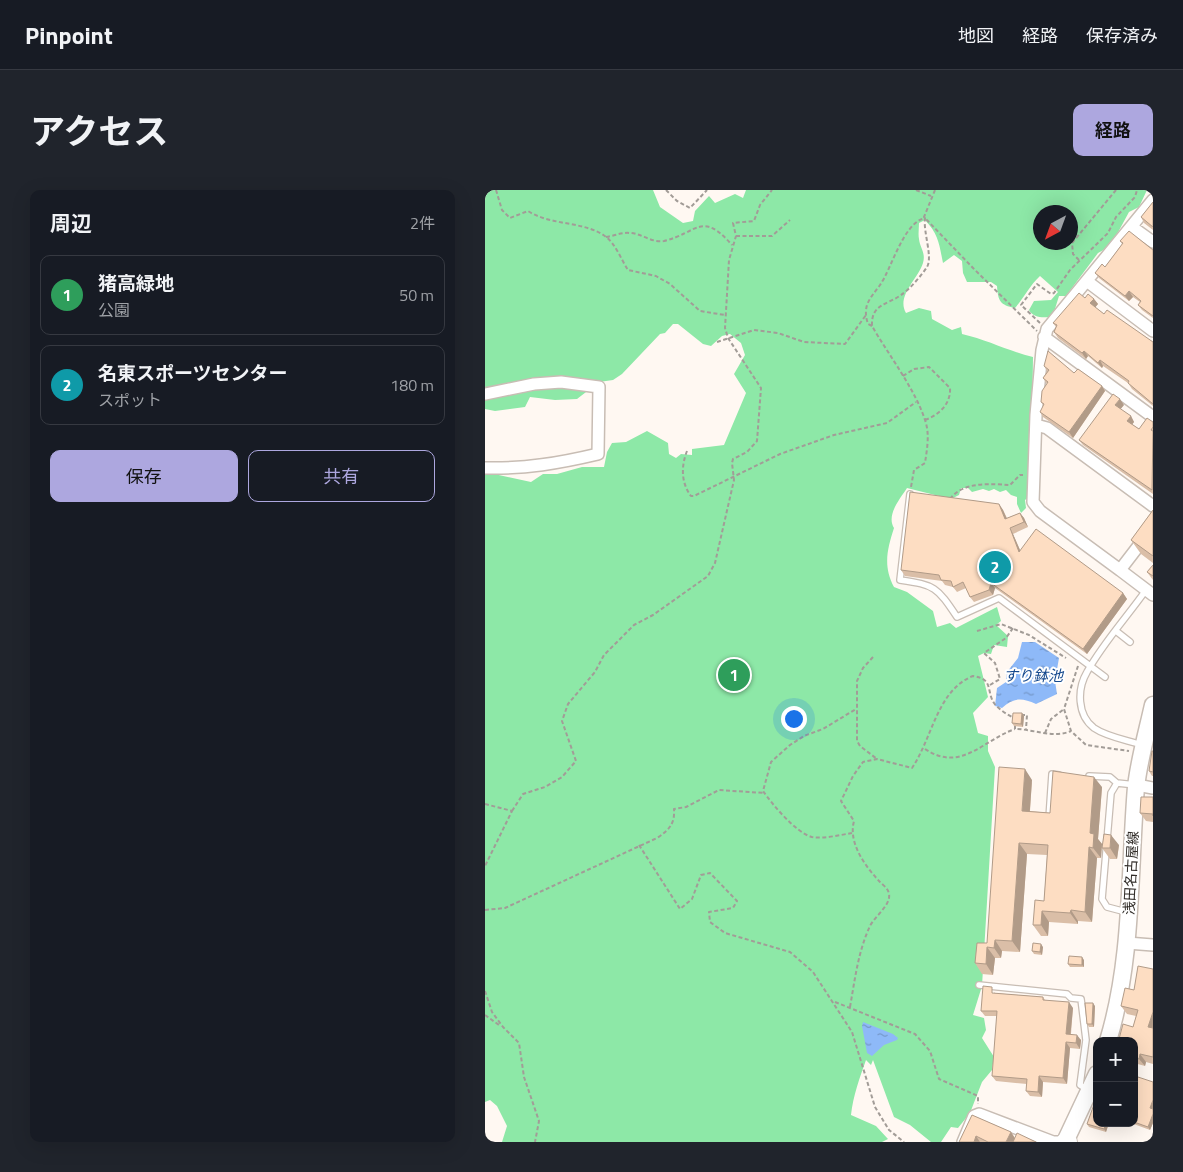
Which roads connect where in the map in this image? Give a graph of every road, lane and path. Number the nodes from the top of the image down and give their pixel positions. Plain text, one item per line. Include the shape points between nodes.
1 (496, 190) edge
2 (666, 190) edge
3 (707, 190) edge
4 (772, 190) edge
5 (916, 190) edge
6 (935, 190) edge
7 (1116, 190) edge
8 (1137, 190) edge
9 (931, 196) junction
10 (1153, 200) edge
11 (925, 218) junction
12 (790, 220) dead end
13 (1132, 227) junction
14 (736, 236) junction
15 (606, 237) junction
16 (1153, 242) edge
17 (732, 245) junction
18 (1079, 260) junction
19 (1088, 282) junction
20 (866, 314) junction
21 (725, 315) junction
22 (872, 326) junction
23 (1153, 331) edge
24 (1046, 334) junction
25 (728, 338) junction
26 (717, 342) dead end
27 (903, 376) junction
28 (485, 394) edge
29 (917, 402) junction
30 (1153, 417) edge
31 (925, 420) junction
32 (1036, 425) junction
33 (687, 451) dead end
34 (485, 468) edge
35 (1034, 474) junction
36 (734, 476) junction
37 (910, 494) joint
38 (942, 498) edge
39 (951, 499) junction
40 (959, 500) edge
41 (1153, 506) edge
42 (1153, 527) edge
43 (1120, 570) junction
44 (1149, 593) edge
45 (1013, 628) junction
46 (977, 631) dead end
47 (1117, 631) junction
48 (1130, 642) dead end
49 (873, 657) dead end
50 (1091, 665) junction
51 (1087, 672) junction
52 (1105, 677) dead end
53 (989, 686) junction
54 (1153, 705) edge
55 (856, 709) junction
56 (1064, 709) dead end
57 (1015, 718) junction
58 (1015, 729) junction
59 (1026, 729) junction
60 (1071, 731) dead end
61 (1045, 733) junction
62 (1144, 745) junction
63 (925, 749) junction
64 (877, 759) junction
65 (1062, 775) edge
66 (1081, 776) edge
67 (1117, 783) junction
68 (1137, 785) junction
69 (1153, 788) edge
70 (765, 793) junction
71 (485, 804) edge
72 (512, 811) junction
73 (1049, 818) edge
74 (852, 833) junction
75 (639, 845) junction
76 (485, 866) edge
77 (485, 910) edge
78 (1128, 912) junction
79 (1127, 943) junction
80 (1153, 945) edge
81 (979, 985) dead end
82 (485, 991) edge
83 (835, 1002) junction
84 (850, 1007) junction
85 (485, 1015) edge
86 (503, 1027) junction
87 (1108, 1037) edge
88 (1093, 1082) edge
89 (1089, 1090) junction
90 (979, 1114) junction
91 (535, 1142) edge
92 (904, 1142) edge
93 (963, 1142) edge
94 (1066, 1142) edge

1 - 15 path via 502,210 510,218 528,211 540,219 582,227
2 - 3 path via 690,208
4 - 14 path via 760,205 754,221 733,223
5 - 9 path
6 - 9 path
7 - 18 path via 1072,243 1073,254
8 - 18 path via 1108,233
9 - 11 path
10 - 13 street
11 - 20 path via 918,219 902,242 871,296
11 - 22 path via 923,230 929,254 927,267 903,294 878,307 872,316
11 - 24 path via 974,270
12 - 14 path via 772,236
13 - 16 street
13 - 19 street
14 - 17 path
15 - 17 path via 630,233 663,241 709,226 719,230
15 - 21 path via 627,270 656,276 700,311
17 - 21 path
18 - 24 path via 1054,293 1037,284 1021,305
19 - 23 street
19 - 24 street
20 - 22 path via 868,324
20 - 25 path via 845,344 804,342 778,333 754,330
21 - 25 path
22 - 27 path
24 - 30 street
24 - 32 street
25 - 26 path
25 - 36 path via 761,388 757,441 747,452 733,459
27 - 29 path
27 - 31 path via 914,369 929,367 950,388 944,409
28 - 34 street via 561,382 599,387 599,454 547,465
29 - 31 path
29 - 36 path via 887,422 834,435 780,454
31 - 37 path via 928,438 925,463 914,470
32 - 35 street
32 - 41 street via 1047,428
33 - 36 path via 683,463 685,484 691,496
35 - 39 path via 1020,475 1011,485 970,487 957,492
35 - 43 street via 1033,502 1040,512
36 - 72 path via 715,563 708,576 634,625 604,655 595,672 567,704 562,721 576,761 562,777 523,794
37 - 50 lane via 900,580 932,586 945,598 957,617 999,598
38 - 39 path
39 - 40 path
42 - 43 street
43 - 44 street
44 - 47 lane
45 - 46 path via 1001,624
45 - 51 path
45 - 53 path via 1006,638 983,653 995,663 1000,679
47 - 48 lane
47 - 50 lane
49 - 55 path via 858,676
50 - 51 lane
50 - 52 lane
51 - 62 lane via 1080,698 1081,711 1087,721 1104,733
53 - 57 path via 993,703
53 - 63 path via 982,678 973,676 948,695
54 - 62 main road, 浅田名古屋線
55 - 64 path via 857,741
55 - 70 path via 823,729 797,739 771,762 764,781
56 - 61 path via 1051,719
57 - 58 path
57 - 59 path via 1015,714 1027,715
58 - 59 path
58 - 63 path via 960,757 938,756
59 - 61 path
60 - 61 path via 1056,736
62 - 68 main road, 浅田名古屋線
63 - 64 path via 909,769
64 - 74 path via 859,765 841,801 854,821
65 - 73 lane via 1052,774
66 - 67 lane via 1110,778
67 - 68 lane
67 - 78 lane via 1111,793 1102,899 1107,907
68 - 69 street
68 - 78 main road, 浅田名古屋線
70 - 74 path via 772,805 809,836
70 - 75 path via 719,790 686,807 674,809 673,822 666,832
71 - 72 path
72 - 76 path
74 - 84 path via 865,862 889,896 888,902 874,918 859,953
75 - 77 path via 505,908
75 - 83 path via 680,909 692,899 701,875 710,873 737,901 733,908 709,912 710,922 725,933 790,952 813,972
78 - 79 main road, 浅田名古屋線
79 - 80 street
79 - 87 main road, 浅田名古屋線
81 - 89 lane via 1067,994 1081,1000 1086,1040 1080,1085
82 - 86 path via 492,1012
83 - 84 path
83 - 92 path via 852,1032 875,1108 889,1130
84 - 90 path via 915,1034 930,1051 939,1079 978,1096
85 - 86 path
86 - 91 path via 519,1043 524,1077 539,1121
88 - 89 main road
89 - 94 main road
90 - 93 street via 974,1116
90 - 94 street via 1053,1142

